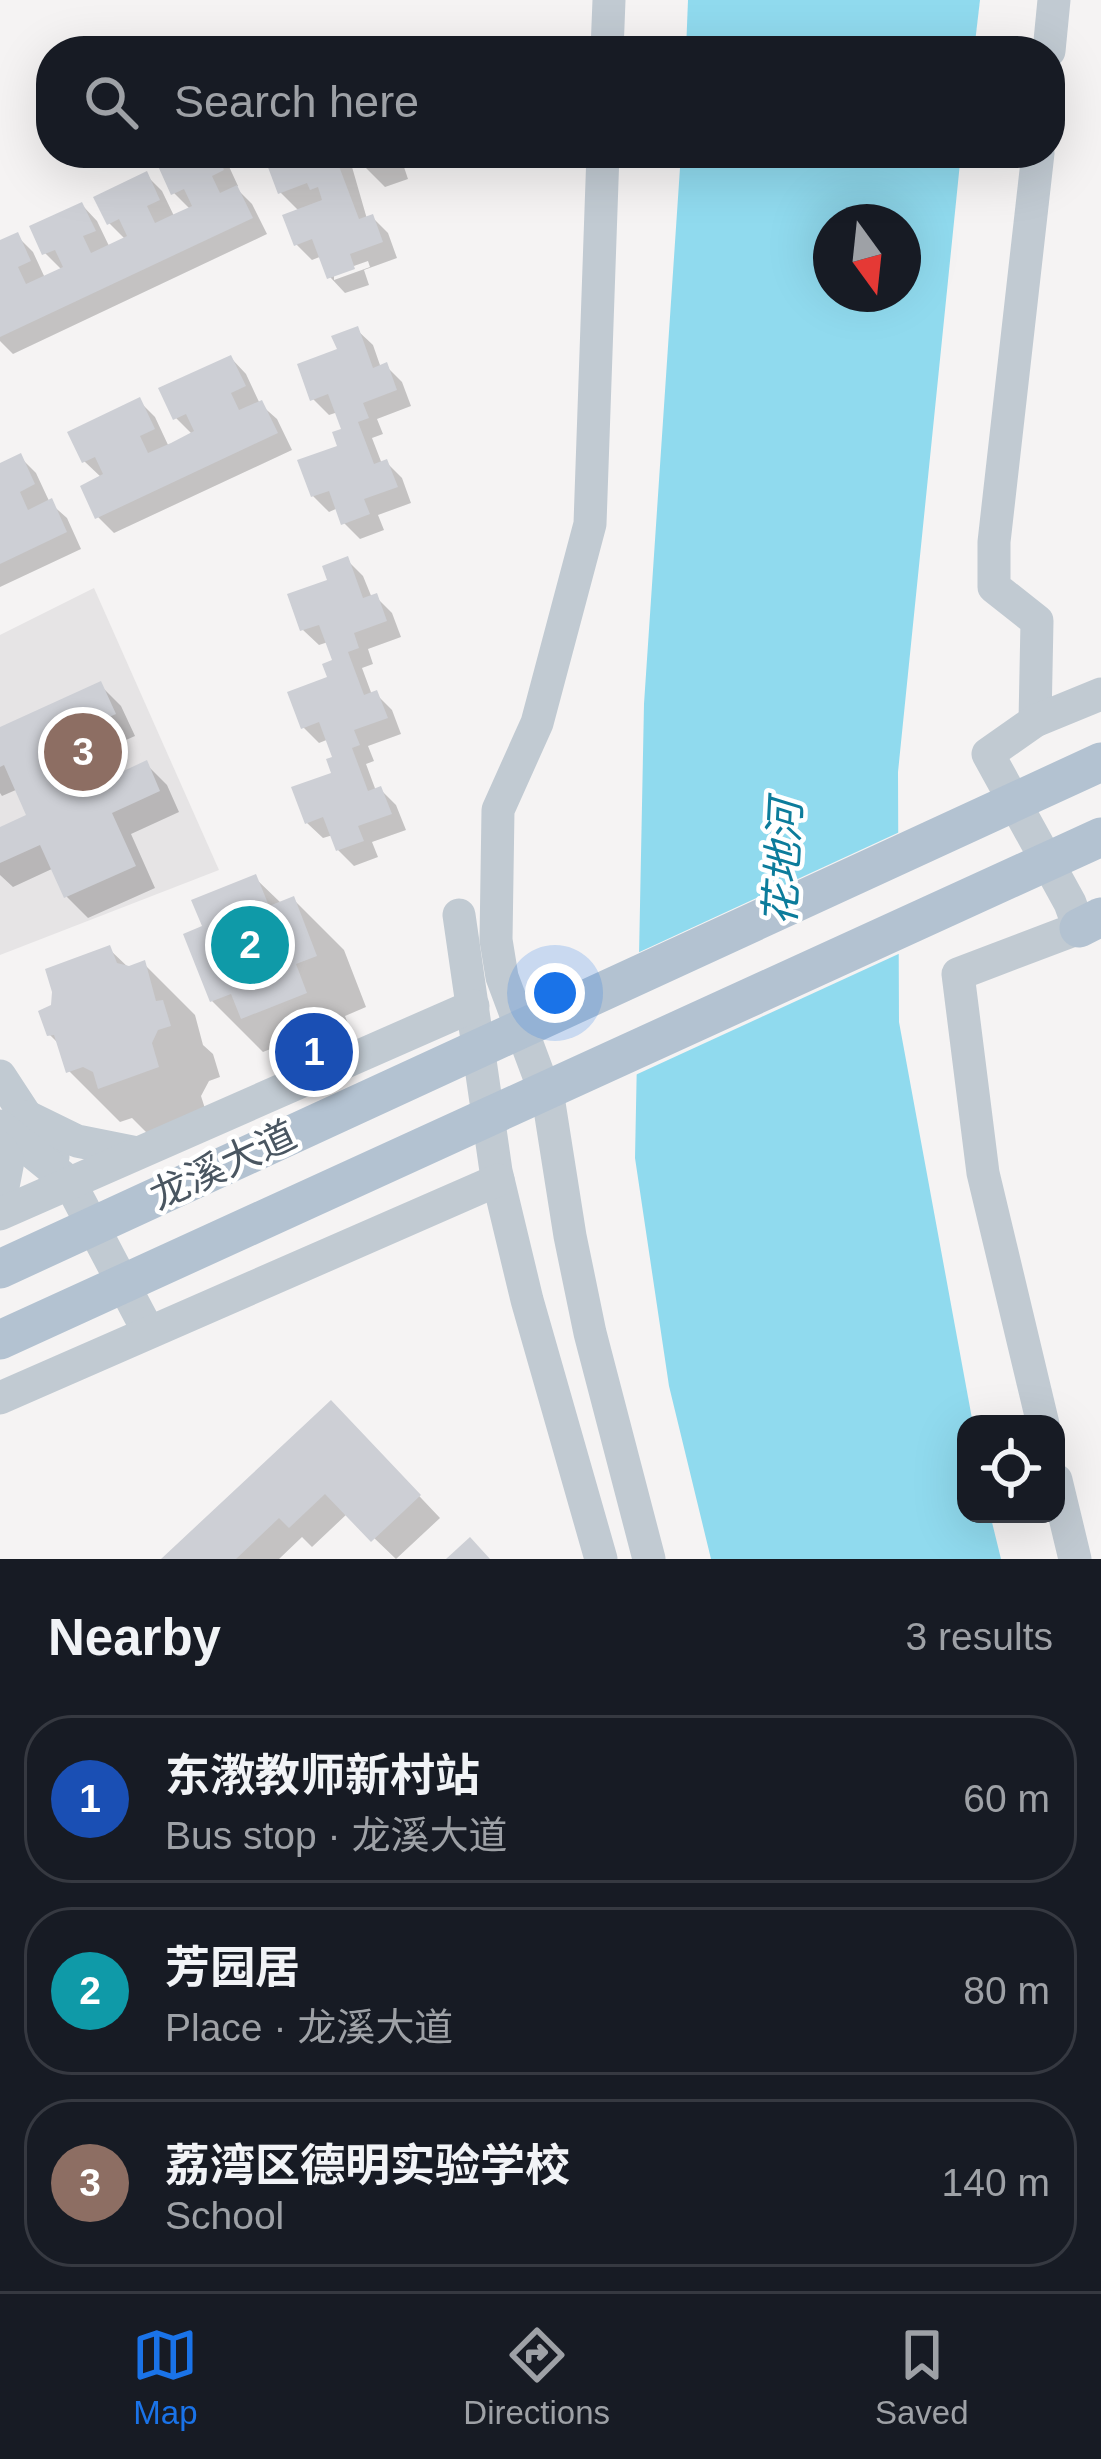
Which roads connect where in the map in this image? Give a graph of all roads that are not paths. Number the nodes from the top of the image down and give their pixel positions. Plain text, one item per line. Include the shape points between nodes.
1 (609, 0) edge
2 (1054, 0) edge
3 (608, 36) edge
4 (1050, 36) edge
5 (602, 168) edge
6 (1036, 168) edge
7 (1101, 694) edge
8 (1035, 721) junction
9 (1101, 762) edge
10 (1101, 837) edge
11 (459, 915) dead end
12 (1090, 923) edge
13 (473, 1006) junction
14 (0, 1076) edge
15 (13, 1121) edge
16 (0, 1148) edge
17 (139, 1154) junction
18 (498, 1180) junction
19 (70, 1184) junction
20 (0, 1202) edge
21 (0, 1214) edge
22 (0, 1269) edge
23 (148, 1331) junction
24 (0, 1340) edge
25 (0, 1398) edge
26 (1040, 1415) edge
27 (1065, 1517) edge
28 (601, 1559) edge
29 (649, 1559) edge
30 (1075, 1559) edge

1 - 3 street
2 - 4 street
5 - 29 street via 590,524 537,723 498,810 496,940 556,1133 590,1334
6 - 8 street via 994,542 994,587 1037,621
7 - 8 street
8 - 12 street via 988,754 1070,903
9 - 22 main road, 龙溪大道
10 - 24 main road, 龙溪大道
11 - 13 street
12 - 26 street via 958,974 983,1173
13 - 17 street
13 - 18 street
14 - 15 street
15 - 17 street
15 - 19 street
16 - 20 street via 8,1161
17 - 19 street
18 - 23 street
18 - 28 street
19 - 21 street
19 - 23 street
23 - 25 street
27 - 30 street

